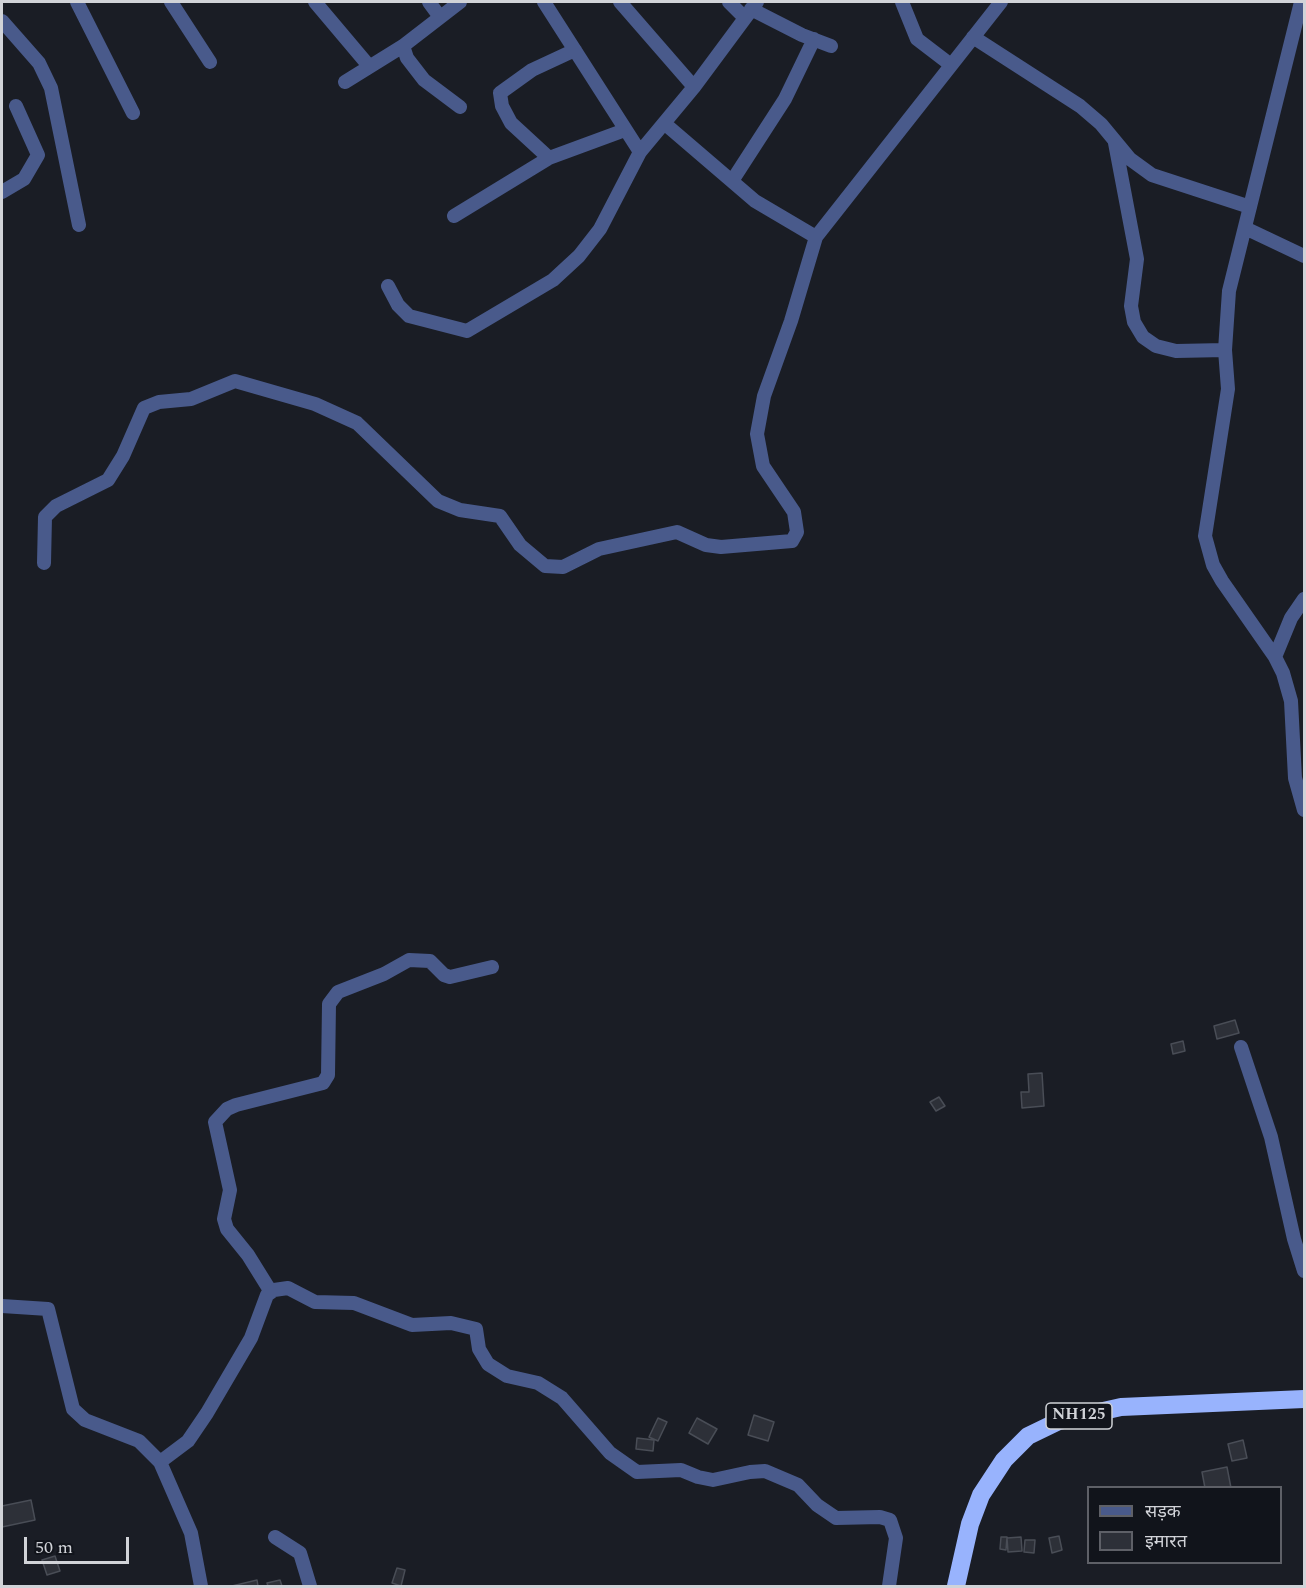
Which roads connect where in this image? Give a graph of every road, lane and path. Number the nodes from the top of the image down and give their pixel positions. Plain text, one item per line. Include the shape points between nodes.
1 (77, 2) edge
2 (171, 2) edge
3 (315, 2) edge
4 (429, 2) edge
5 (460, 2) edge
6 (544, 2) edge
7 (620, 2) edge
8 (729, 2) edge
9 (902, 2) edge
10 (1001, 2) edge
11 (1301, 2) edge
12 (751, 9) edge
13 (440, 17) junction
14 (2, 21) edge
15 (973, 37) junction
16 (814, 39) junction
17 (403, 46) junction
18 (831, 46) dead end
19 (575, 50) junction
20 (210, 62) dead end
21 (951, 65) junction
22 (369, 66) junction
23 (345, 82) dead end
24 (694, 87) junction
25 (16, 106) dead end
26 (460, 107) dead end
27 (133, 113) dead end
28 (664, 123) junction
29 (625, 130) junction
30 (1114, 141) junction
31 (640, 152) junction
32 (549, 158) junction
33 (732, 181) junction
34 (2, 192) edge
35 (1250, 207) junction
36 (454, 216) dead end
37 (79, 225) dead end
38 (1245, 228) junction
39 (816, 237) junction
40 (1305, 256) edge
41 (388, 286) dead end
42 (1225, 350) junction
43 (44, 563) dead end
44 (1305, 599) edge
45 (1275, 657) junction
46 (1305, 810) edge
47 (492, 967) dead end
48 (1241, 1047) dead end
49 (1305, 1271) edge
50 (271, 1292) junction
51 (2, 1306) edge
52 (1305, 1399) edge
53 (160, 1462) junction
54 (275, 1537) dead end
55 (201, 1587) edge
56 (310, 1587) edge
57 (889, 1587) edge
58 (956, 1587) edge

1 - 27 street
2 - 20 street
3 - 22 street
4 - 13 street
5 - 13 street
6 - 19 street
7 - 24 street
8 - 12 street
9 - 21 street via 917,39
10 - 15 street
11 - 35 street
12 - 16 street
12 - 24 street
13 - 17 street
14 - 37 street via 39,63 51,88
15 - 21 street
15 - 30 street via 1080,106
16 - 18 street
16 - 33 street via 785,99
17 - 22 street
17 - 26 street via 424,80
19 - 29 street
19 - 32 street via 532,70 500,93 511,123
21 - 39 street
22 - 23 street
24 - 28 street
25 - 34 street via 38,155 24,179
28 - 31 street
28 - 33 street
29 - 31 street
29 - 32 street
30 - 35 street via 1152,175
30 - 42 street via 1137,259 1131,306 1134,322 1143,337 1156,346 1176,351
31 - 41 street via 600,229 579,256 536,292 473,329 460,331 408,316
32 - 36 street
33 - 39 street via 755,201
35 - 38 street
38 - 40 street
38 - 42 street via 1229,291
39 - 43 street via 764,396 758,434 763,466 794,512 797,532 792,541 721,547 677,532 599,549 563,567 545,566 520,545 500,516 438,501 357,423 315,404 235,381 191,399 159,402 144,408 108,480 56,506 45,517
42 - 45 street via 1228,389 1206,520 1207,548 1222,581
44 - 45 street
45 - 46 street via 1291,701 1295,778
47 - 50 street via 450,977 430,961 409,960 338,992 329,1004 328,1075 323,1083 236,1105 215,1122 230,1190 224,1219 227,1229
48 - 49 street via 1271,1137
50 - 53 street via 263,1300 251,1338 207,1413 188,1440
50 - 57 street via 288,1288 324,1305 354,1303 412,1325 471,1326 478,1331 479,1349 488,1364 507,1376 538,1383 562,1398 610,1453 637,1472 681,1470 713,1480 765,1471 798,1485 836,1518 885,1518 894,1524 896,1538
51 - 53 street via 48,1309 73,1409 85,1420 139,1441
52 - 58 highway, NH125 via 1121,1407 1059,1421 1028,1436 1004,1460 981,1495 970,1524
53 - 55 street via 191,1533
54 - 56 street via 300,1553

